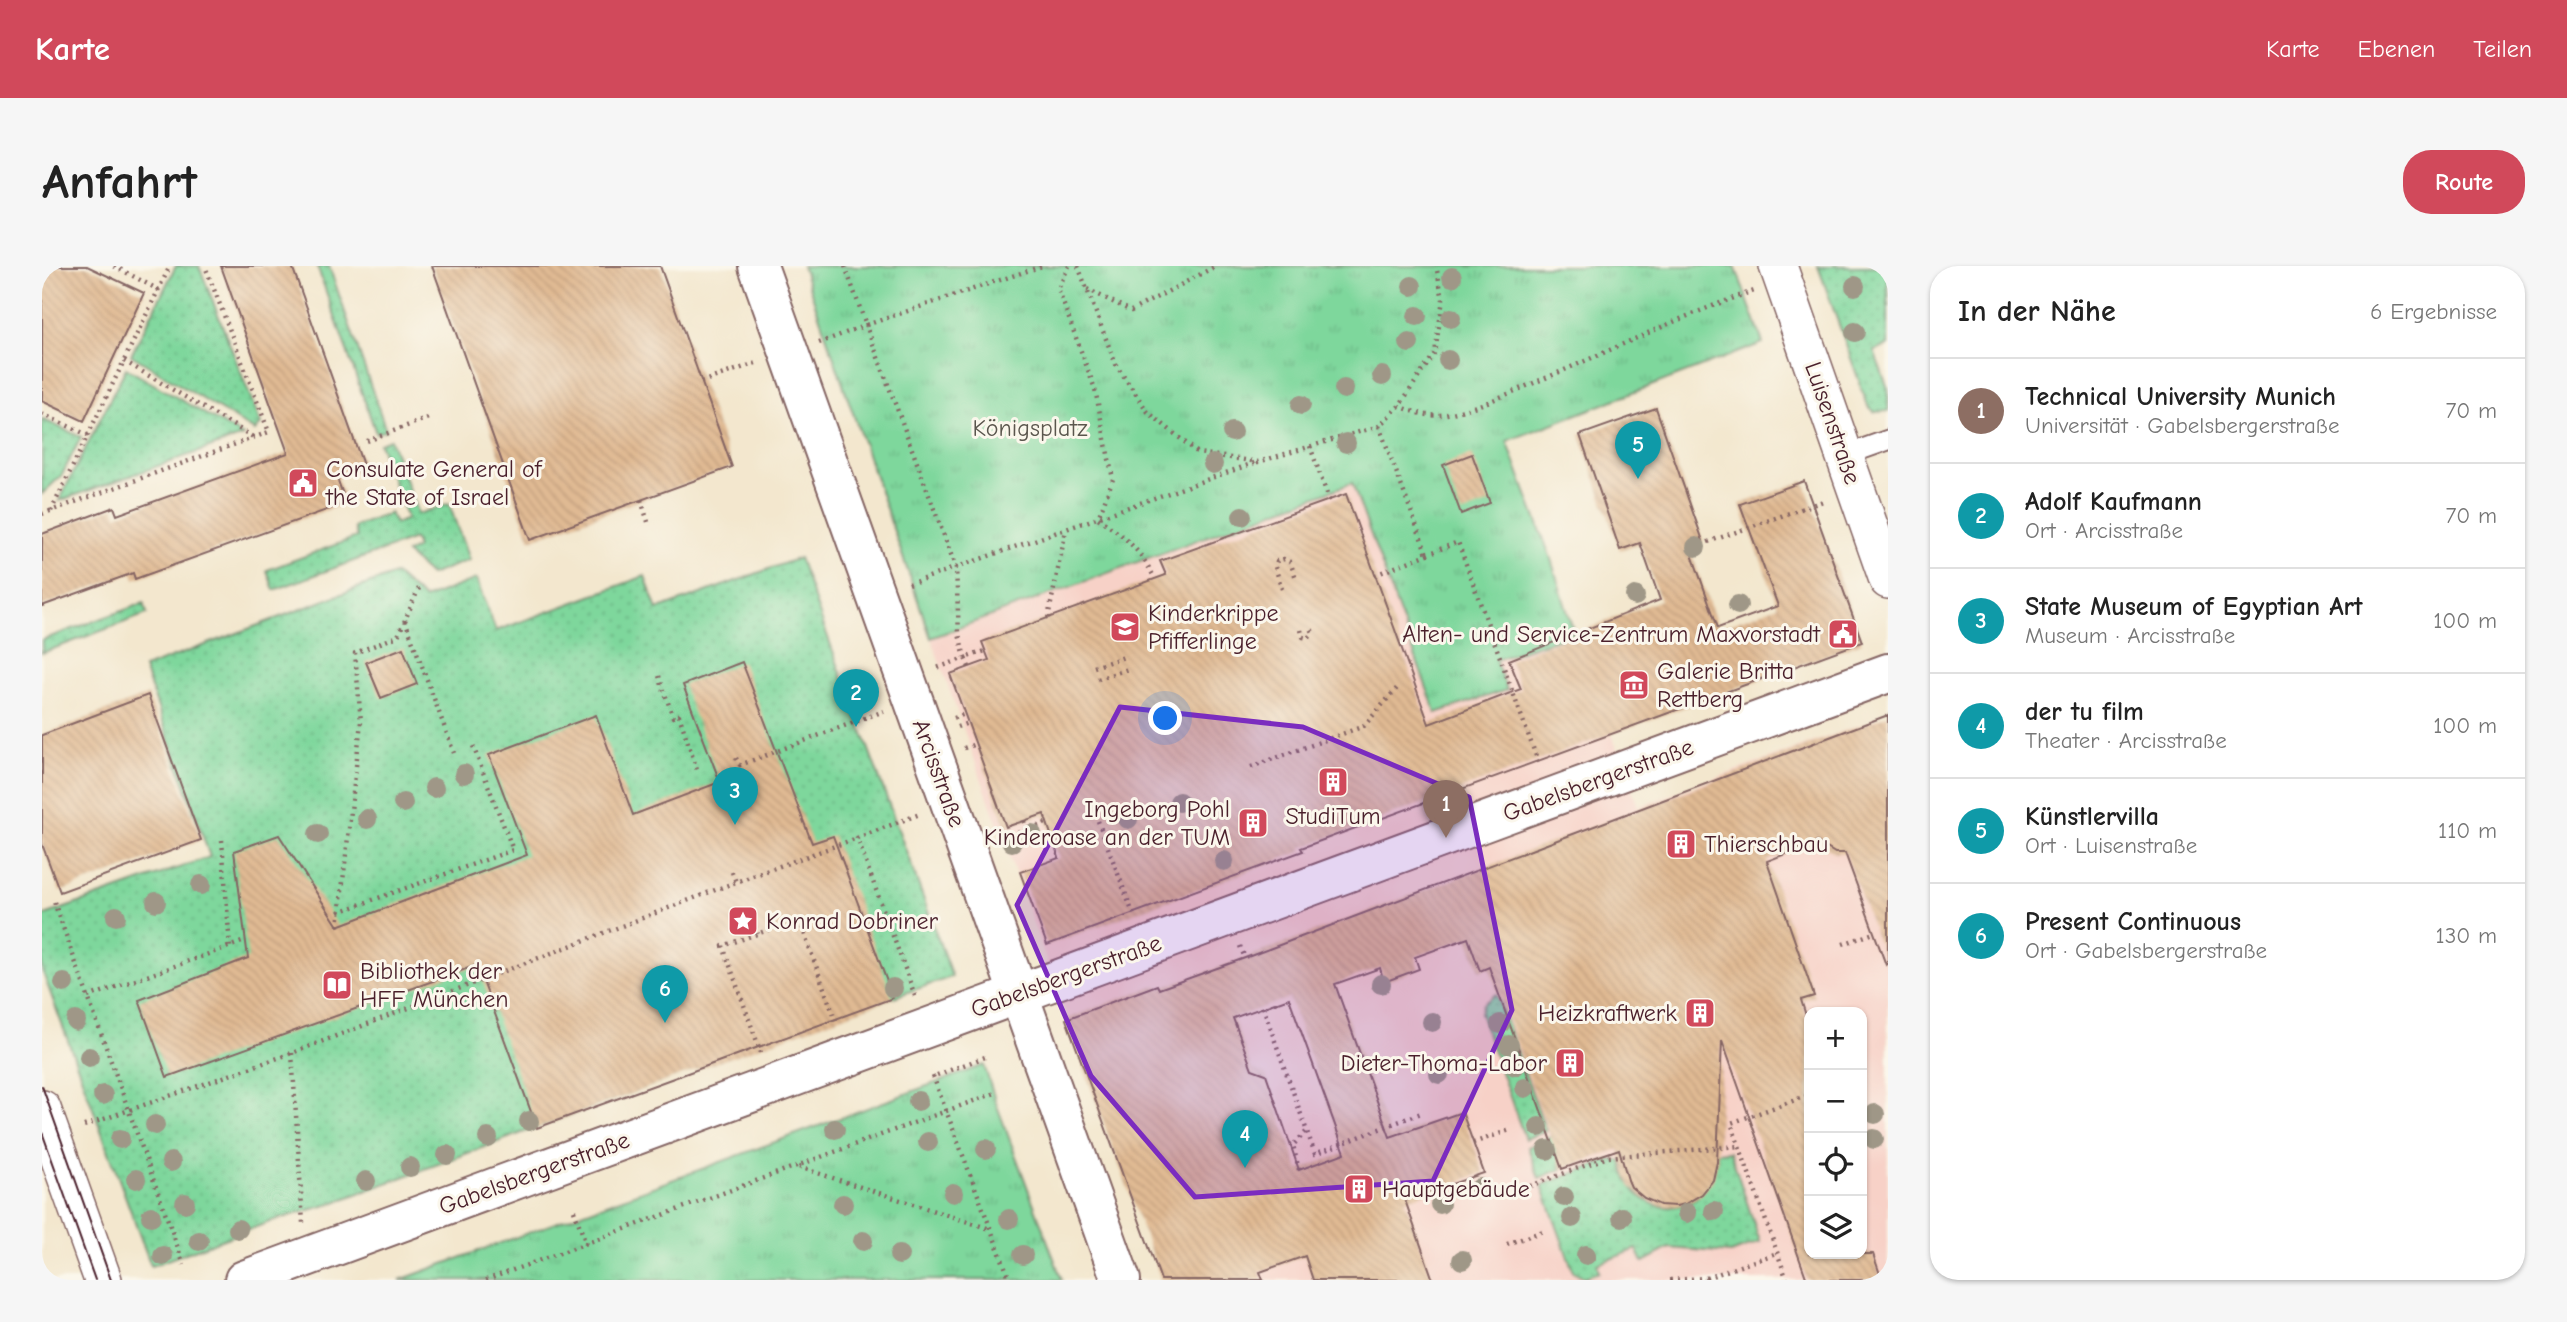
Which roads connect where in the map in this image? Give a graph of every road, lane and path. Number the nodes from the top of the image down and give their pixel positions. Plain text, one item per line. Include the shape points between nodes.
1 (170, 266) edge
2 (205, 266) edge
3 (758, 266) edge
4 (845, 266) edge
5 (1042, 266) edge
6 (1069, 266) edge
7 (1079, 266) edge
8 (1216, 266) edge
9 (1436, 266) edge
10 (116, 267) edge
11 (1768, 278) edge
12 (1087, 289) junction
13 (159, 290) junction
14 (866, 326) junction
15 (774, 358) junction
16 (124, 361) junction
17 (701, 382) dead end
18 (1399, 406) junction
19 (42, 414) edge
20 (428, 418) dead end
21 (1379, 426) junction
22 (88, 435) junction
23 (254, 437) junction
24 (1888, 440) edge
25 (367, 442) dead end
26 (1310, 446) junction
27 (1258, 462) junction
28 (1850, 472) junction
29 (641, 500) dead end
30 (1329, 500) dead end
31 (51, 511) junction
32 (42, 514) edge
33 (1098, 518) junction
34 (649, 526) dead end
35 (1066, 529) junction
36 (1708, 542) dead end
37 (1427, 554) junction
38 (956, 568) junction
39 (1375, 575) dead end
40 (1296, 578) dead end
41 (1155, 579) dead end
42 (1888, 580) edge
43 (419, 588) dead end
44 (1282, 589) dead end
45 (876, 596) junction
46 (1048, 618) dead end
47 (405, 619) junction
48 (1310, 626) dead end
49 (1301, 630) dead end
50 (985, 651) dead end
51 (1124, 657) dead end
52 (965, 658) junction
53 (969, 667) dead end
54 (1094, 667) dead end
55 (1128, 669) dead end
56 (929, 671) dead end
57 (1888, 673) edge
58 (659, 676) dead end
59 (1098, 679) dead end
60 (1397, 688) dead end
61 (884, 711) dead end
62 (473, 746) dead end
63 (454, 753) dead end
64 (736, 758) dead end
65 (1251, 767) dead end
66 (698, 773) dead end
67 (1550, 797) junction
68 (921, 814) dead end
69 (1024, 821) dead end
70 (1098, 821) dead end
71 (1046, 823) dead end
72 (1026, 830) junction
73 (857, 838) junction
74 (222, 840) dead end
75 (989, 843) dead end
76 (732, 872) dead end
77 (736, 882) junction
78 (54, 902) dead end
79 (339, 912) junction
80 (752, 920) dead end
81 (338, 926) dead end
82 (1874, 933) dead end
83 (758, 934) junction
84 (245, 941) dead end
85 (1843, 944) dead end
86 (1145, 946) junction
87 (229, 947) junction
88 (1018, 993) junction
89 (88, 996) junction
90 (915, 996) dead end
91 (1263, 1007) dead end
92 (839, 1028) dead end
93 (292, 1053) junction
94 (763, 1056) dead end
95 (985, 1057) dead end
96 (998, 1093) dead end
97 (1804, 1098) edge
98 (129, 1110) junction
99 (946, 1112) junction
100 (1421, 1113) dead end
101 (47, 1123) edge
102 (1510, 1130) dead end
103 (1307, 1131) junction
104 (1473, 1143) dead end
105 (1739, 1146) junction
106 (798, 1167) junction
107 (1299, 1170) dead end
108 (1530, 1186) dead end
109 (574, 1210) dead end
110 (303, 1225) dead end
111 (991, 1229) junction
112 (1546, 1230) dead end
113 (586, 1244) junction
114 (1507, 1244) dead end
115 (1777, 1253) junction
116 (184, 1265) dead end
117 (1706, 1279) edge
118 (103, 1280) edge
119 (244, 1280) edge
120 (486, 1280) edge
121 (1010, 1280) edge
122 (1121, 1280) edge
123 (1670, 1280) edge
124 (1787, 1280) edge

1 - 13 path
2 - 23 path via 268,432
3 - 15 main road, Arcisstraße
4 - 14 path
5 - 14 path
6 - 33 path via 1058,289 1095,388 1113,479
7 - 12 path
8 - 12 path via 1131,311
9 - 18 path via 1443,299 1435,353
10 - 13 path
11 - 18 path via 1497,398 1439,416
11 - 28 street, Luisenstraße
12 - 27 path via 1116,365 1148,412 1198,453
13 - 16 path
14 - 15 path
14 - 38 path
15 - 17 path
15 - 45 main road, Arcisstraße
16 - 22 path
16 - 23 path
18 - 21 path
19 - 22 path
20 - 25 path
21 - 26 path
21 - 37 path
22 - 31 path
23 - 31 path
24 - 28 lane
26 - 27 path
26 - 30 path
27 - 33 path
28 - 36 path
28 - 42 street, Luisenstraße
29 - 34 path
31 - 32 path
33 - 35 path
33 - 41 path via 1127,538
35 - 38 path
35 - 46 path
37 - 39 path
37 - 67 path via 1458,542
38 - 45 path
38 - 52 path via 959,634
40 - 44 path via 1290,562 1277,561
43 - 47 path
45 - 88 main road, Arcisstraße
47 - 63 path
47 - 79 path via 398,636 355,653 361,723
48 - 49 path via 1313,632 1308,638
50 - 52 path
51 - 54 path
52 - 53 path
52 - 56 path
55 - 59 path
57 - 67 main road, Gabelsbergerstraße
58 - 66 path via 673,717 679,715
60 - 65 path via 1364,726
61 - 64 path via 740,765
62 - 79 path via 513,850
67 - 86 main road, Gabelsbergerstraße
68 - 73 path
69 - 72 path
70 - 86 path
71 - 72 path
72 - 75 path
73 - 77 path
73 - 90 path
74 - 87 path
76 - 77 path
77 - 93 path
78 - 89 path
79 - 81 path
80 - 83 path
82 - 85 path
83 - 92 path via 799,919
83 - 94 path via 723,946
84 - 87 path
86 - 88 main road, Gabelsbergerstraße
87 - 89 path
88 - 119 main road, Gabelsbergerstraße
88 - 122 main road, Arcisstraße
89 - 98 path
91 - 103 path
93 - 98 path
93 - 110 path
95 - 99 path via 935,1076
96 - 99 path
97 - 105 path via 1731,1123
98 - 101 path
98 - 116 path
99 - 106 path
99 - 111 path
100 - 103 path via 1315,1154
101 - 118 street
102 - 104 path
103 - 107 path via 1293,1144
105 - 108 path via 1608,1157
105 - 115 path
106 - 111 path
106 - 113 path
109 - 113 path
111 - 121 path
112 - 114 path
113 - 120 path
115 - 117 path
115 - 124 path
117 - 123 path

